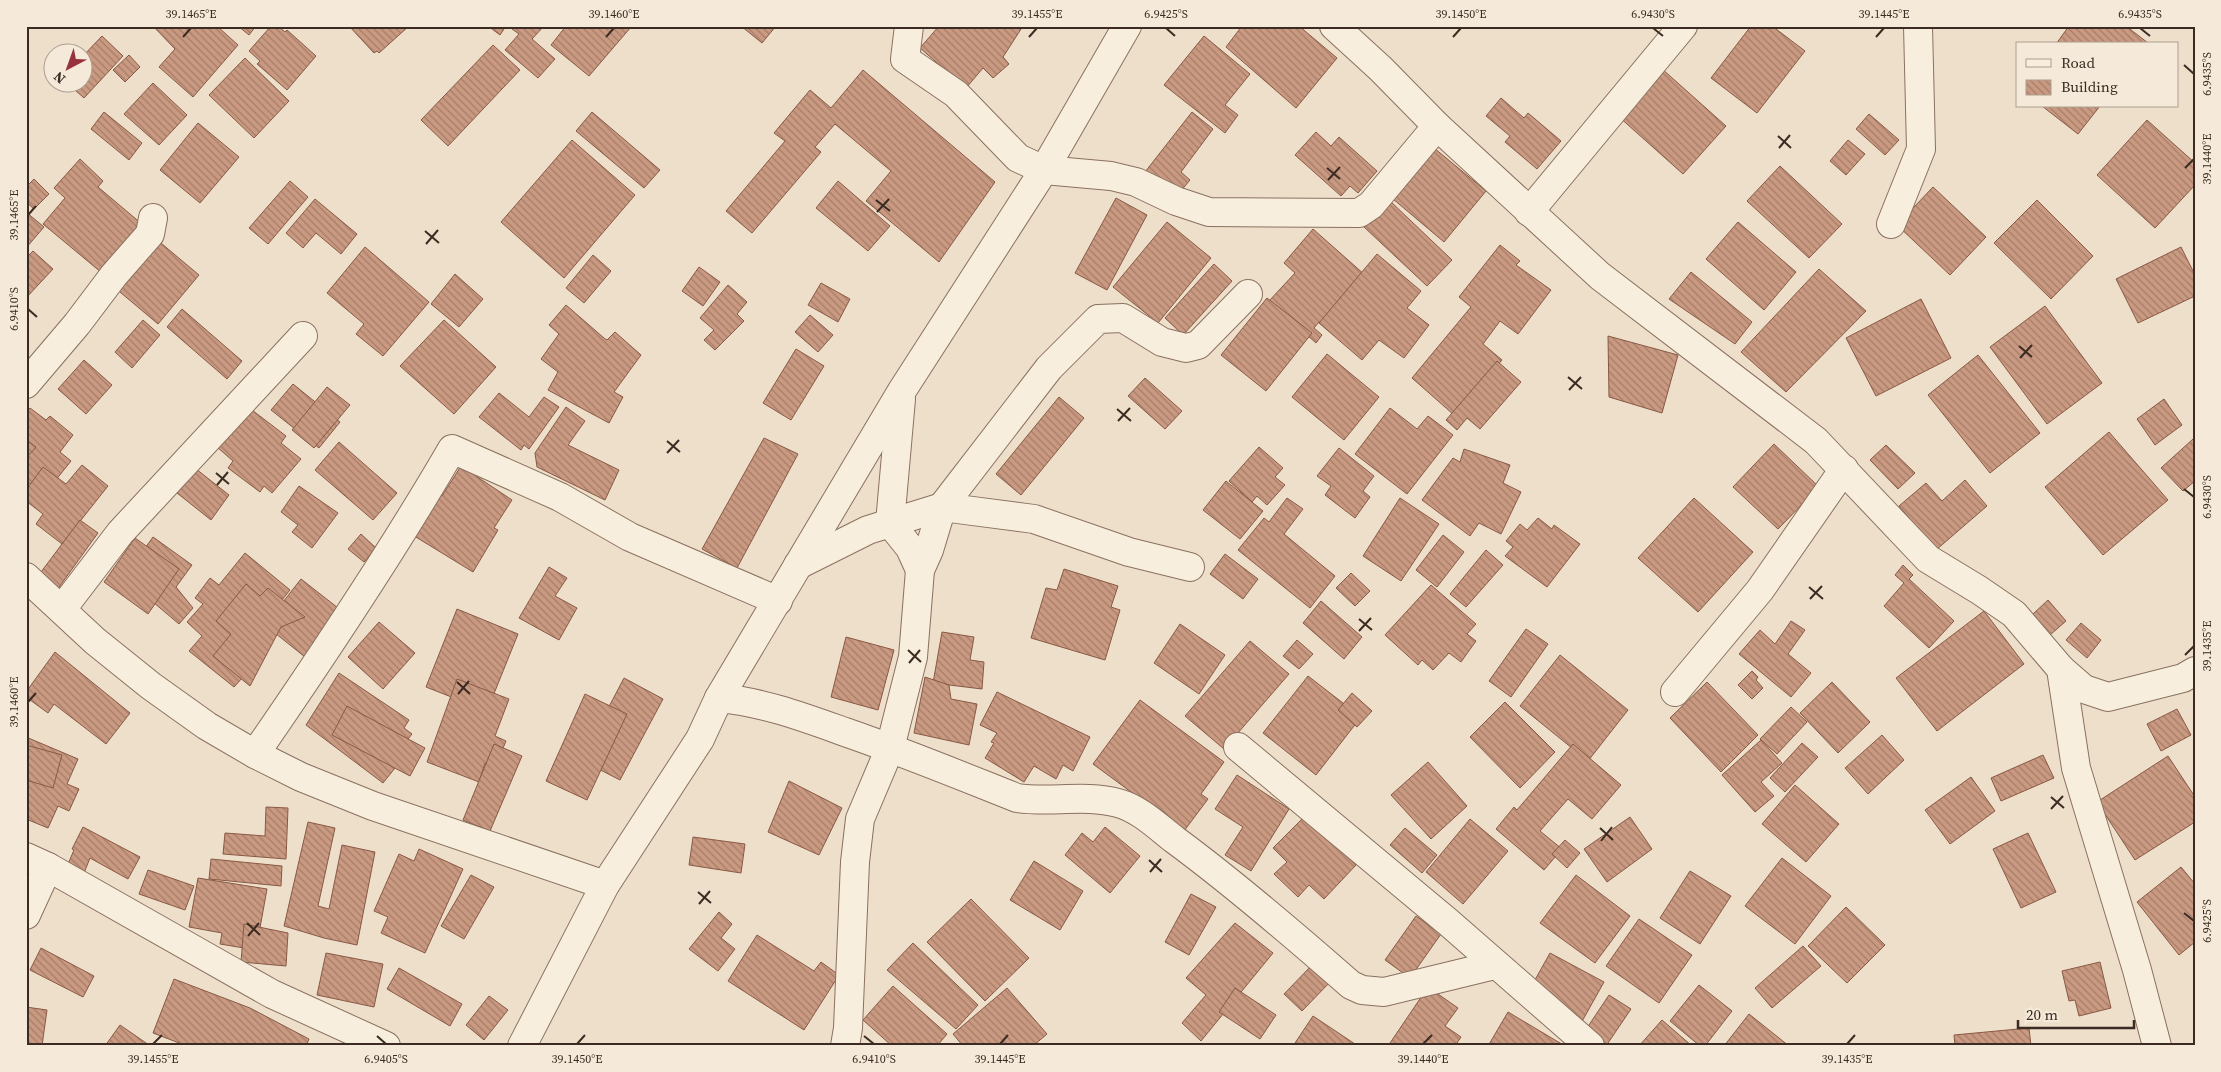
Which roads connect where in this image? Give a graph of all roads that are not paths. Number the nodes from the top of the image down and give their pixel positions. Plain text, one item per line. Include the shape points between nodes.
1 (909, 26) edge
2 (1127, 26) edge
3 (1334, 26) edge
4 (1683, 26) edge
5 (1918, 26) edge
6 (1437, 126) junction
7 (1044, 170) junction
8 (1529, 212) junction
9 (153, 218) dead end
10 (1891, 224) dead end
11 (1248, 294) dead end
12 (303, 336) dead end
13 (26, 384) edge
14 (902, 389) junction
15 (1844, 468) junction
16 (942, 507) junction
17 (890, 523) junction
18 (798, 565) junction
19 (1190, 568) dead end
20 (920, 570) junction
21 (26, 578) edge
22 (778, 600) junction
23 (62, 609) junction
24 (2061, 669) junction
25 (2195, 671) edge
26 (1675, 692) dead end
27 (719, 698) junction
28 (1238, 747) dead end
29 (890, 748) junction
30 (255, 754) junction
31 (37, 862) edge
32 (605, 886) junction
33 (26, 915) edge
34 (1495, 965) junction
35 (386, 1046) edge
36 (522, 1046) edge
37 (844, 1046) edge
38 (1590, 1046) edge
39 (2157, 1046) edge

1 - 7 street via 905,59 956,94 1018,158
2 - 7 street
3 - 6 street
4 - 8 street
5 - 10 street via 1921,149
6 - 7 street via 1371,205 1354,214 1209,212 1176,202 1136,182 1111,176
6 - 8 street
7 - 14 street
8 - 15 street via 1600,276 1816,440
9 - 13 street via 150,234
11 - 16 street via 1198,345 1186,348 1162,342 1123,318 1098,319 1049,368
12 - 23 street via 120,534
14 - 17 street
14 - 18 street
15 - 24 street via 1928,559 2014,614
15 - 26 street via 1760,590
16 - 17 street
16 - 19 street via 1034,519 1130,552
16 - 20 street
17 - 18 street via 868,530
17 - 20 street via 910,548
18 - 22 street
20 - 29 street via 914,657
21 - 23 street
22 - 27 street
22 - 30 street via 630,537 560,497 452,449 370,585
23 - 30 street via 95,641 151,686 207,726
24 - 25 street via 2084,689 2108,697 2183,678
24 - 39 street via 2076,768
27 - 29 street via 760,704
27 - 32 street via 700,739
28 - 34 street
29 - 34 street via 1016,798 1105,800 1137,811 1207,863 1351,985 1362,990 1384,992
29 - 37 street via 860,820 855,862 848,1028
30 - 32 street via 373,806
31 - 33 street
31 - 35 street via 272,994
32 - 36 street
34 - 38 street

